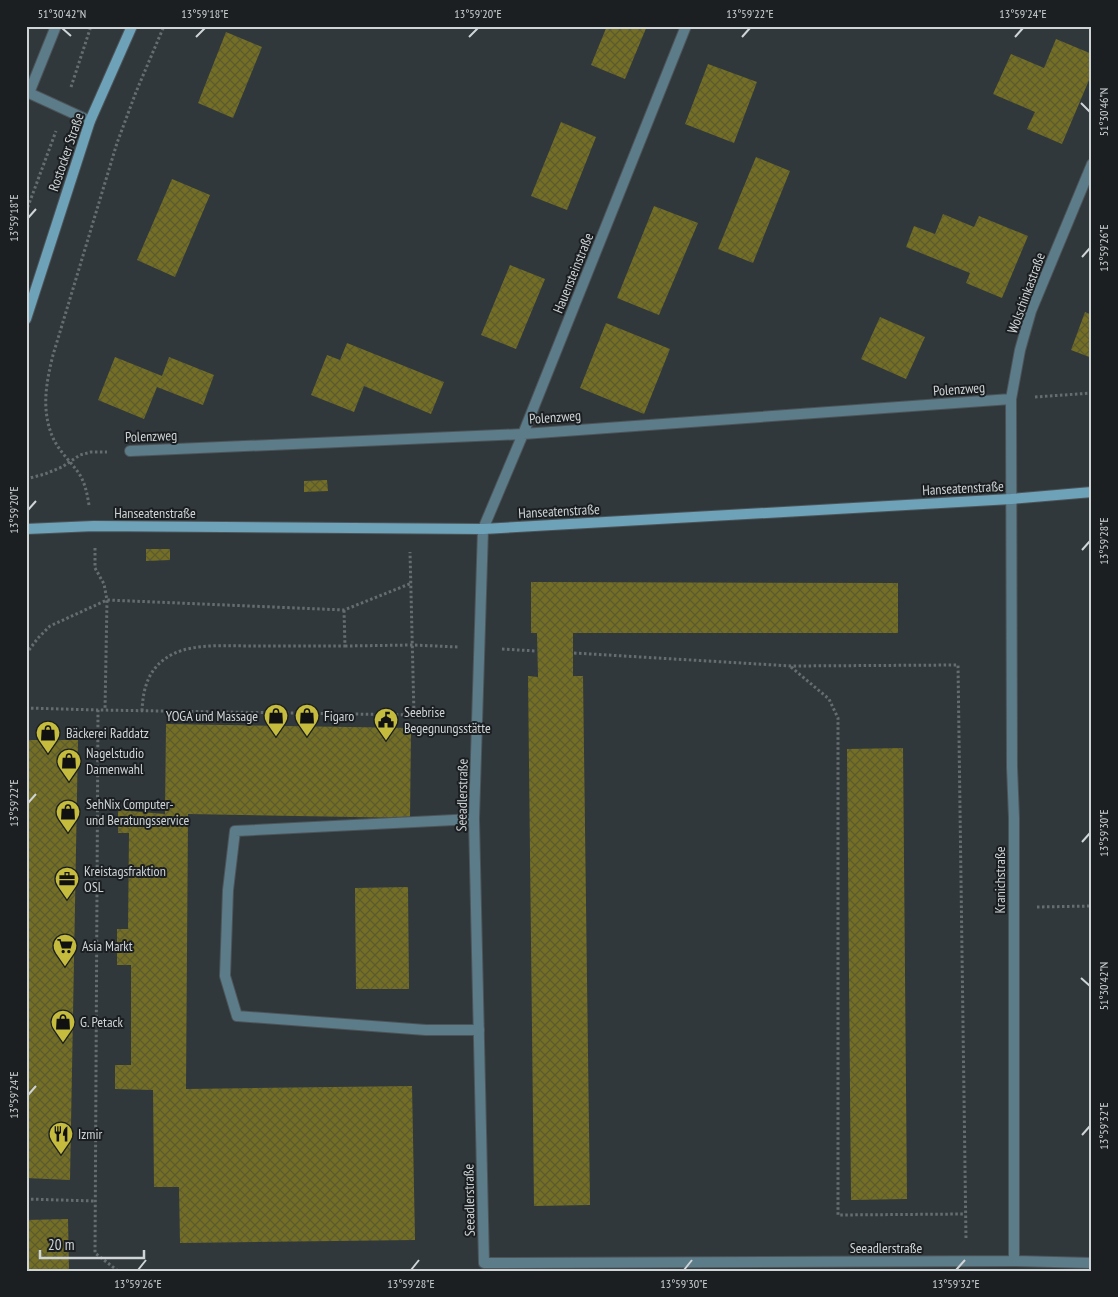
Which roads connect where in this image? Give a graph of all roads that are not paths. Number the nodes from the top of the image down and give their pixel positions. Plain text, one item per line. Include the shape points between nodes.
1 (56, 26) edge
2 (132, 26) edge
3 (686, 26) edge
4 (90, 121) junction
5 (1092, 164) edge
6 (26, 318) edge
7 (1011, 399) junction
8 (523, 434) junction
9 (130, 451) road end
10 (1092, 492) edge
11 (1011, 498) junction
12 (26, 529) edge
13 (483, 529) junction
14 (474, 819) junction
15 (479, 1030) junction
16 (1014, 1261) junction
17 (1092, 1263) edge
18 (483, 1267) edge

1 - 4 street via 29,94
2 - 4 street, Rostocker Straße
3 - 8 street, Hauensteinstraße
4 - 6 street, Rostocker Straße
5 - 7 street, Wolschinkastraße via 1031,311
7 - 8 street, Polenzweg
7 - 11 street, Wolschinkastraße
8 - 9 street, Polenzweg
8 - 13 street, Hauensteinstraße
10 - 11 street, Hanseatenstraße
11 - 13 street, Hanseatenstraße
11 - 16 street, Kranichstraße
12 - 13 street, Hanseatenstraße via 94,526
13 - 14 street, Seeadlerstraße
14 - 15 street, Seeadlerstraße
14 - 15 street via 235,831 228,890 224,976 237,1016 426,1030
15 - 18 street, Seeadlerstraße
16 - 17 street, Seeadlerstraße
16 - 18 street, Seeadlerstraße

